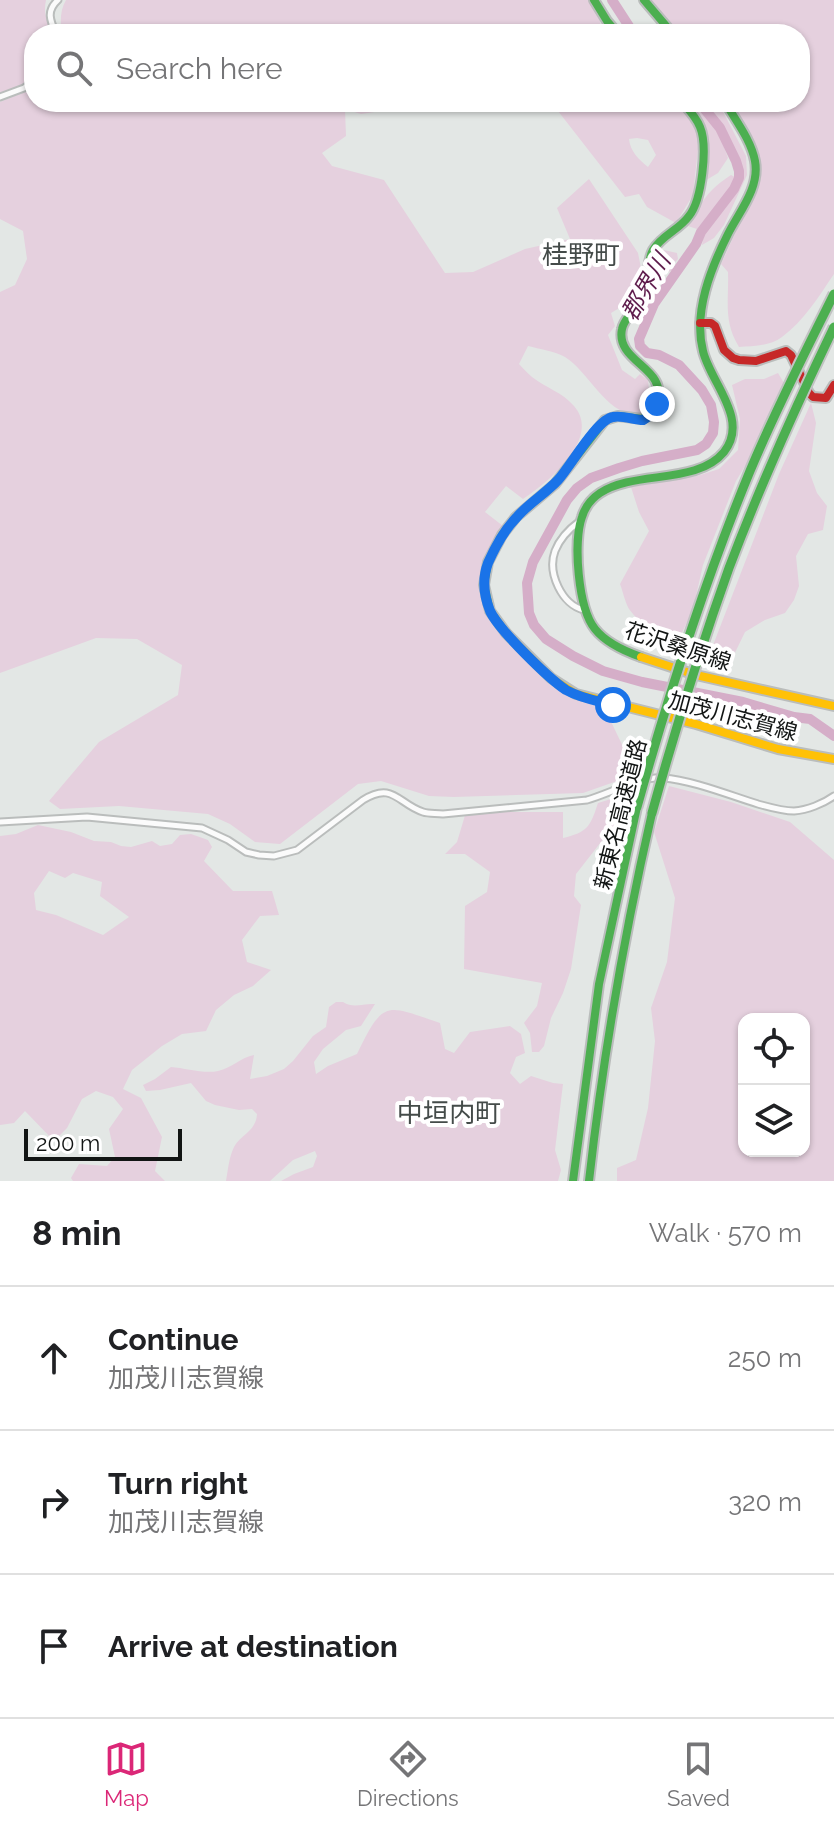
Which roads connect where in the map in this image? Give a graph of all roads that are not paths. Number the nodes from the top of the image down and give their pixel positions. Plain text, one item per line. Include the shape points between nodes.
1 (58, 0) edge
2 (596, 0) edge
3 (644, 0) edge
4 (51, 24) edge
5 (610, 24) edge
6 (664, 24) edge
7 (24, 88) edge
8 (0, 97) edge
9 (690, 112) edge
10 (731, 112) edge
11 (834, 294) edge
12 (700, 323) junction
13 (834, 327) edge
14 (834, 385) edge
15 (581, 520) junction
16 (586, 611) junction
17 (834, 706) edge
18 (834, 759) edge
19 (834, 796) edge
20 (0, 822) edge
21 (573, 1181) edge
22 (589, 1181) edge

1 - 4 street via 49,12
2 - 5 main road
3 - 6 main road
7 - 8 street
9 - 18 main road, 加茂川志賀線 via 703,138 695,207 650,255 644,290 621,332 625,350 656,380 657,404 643,420 605,419 549,491 498,541 485,572 485,595 506,631 568,691
10 - 12 main road via 756,166 712,276
11 - 21 main road, 新東名高速道路, bridge via 739,498 680,662 637,807 599,984
12 - 14 main road via 715,326 733,358 756,361 786,351 813,397 826,398
12 - 15 main road via 707,366 731,416 725,451 698,468 610,486 591,500
13 - 22 main road, 新東名高速道路, bridge via 718,595 670,745 631,901
15 - 16 main road, 花沢桑原線 via 577,549
15 - 16 street via 555,549 553,568 559,590 575,608
16 - 17 main road, 花沢桑原線 via 598,634 618,648 709,678
19 - 20 street via 789,811 652,778 587,800 443,814 425,813 383,792 363,800 297,850 274,856 246,852 202,828 87,817

